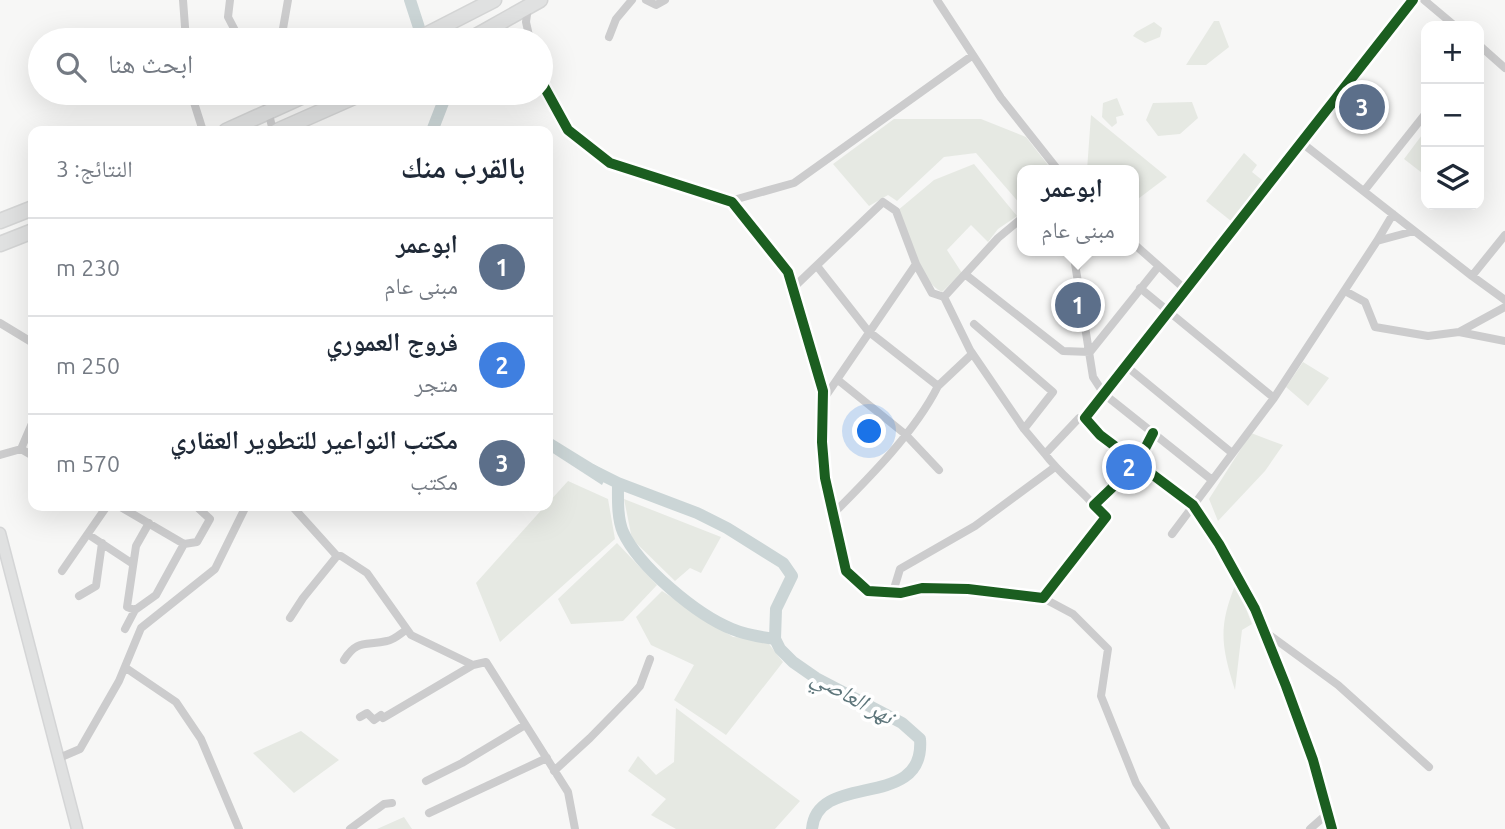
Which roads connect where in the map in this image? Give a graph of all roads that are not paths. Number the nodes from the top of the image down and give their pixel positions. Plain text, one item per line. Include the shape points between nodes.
1 (183, 0) edge
2 (230, 0) edge
3 (288, 0) edge
4 (494, 0) edge
5 (632, 0) edge
6 (646, 0) edge
7 (665, 0) edge
8 (937, 0) edge
9 (1413, 0) edge
10 (1424, 0) edge
11 (534, 4) edge
12 (1449, 21) edge
13 (185, 28) edge
14 (234, 28) edge
15 (283, 28) edge
16 (440, 28) edge
17 (491, 28) edge
18 (527, 28) edge
19 (609, 37) dead end
20 (1484, 50) edge
21 (973, 55) junction
22 (1505, 68) edge
23 (553, 102) edge
24 (195, 105) edge
25 (267, 105) edge
26 (285, 105) edge
27 (335, 105) edge
28 (269, 113) junction
29 (1421, 119) edge
30 (201, 126) edge
31 (238, 126) edge
32 (273, 126) edge
33 (287, 126) edge
34 (1302, 143) junction
35 (1054, 165) edge
36 (1364, 191) junction
37 (730, 201) junction
38 (28, 210) edge
39 (1393, 214) junction
40 (0, 221) edge
41 (1017, 222) edge
42 (1414, 230) junction
43 (28, 233) edge
44 (1505, 235) edge
45 (1377, 241) junction
46 (0, 244) edge
47 (1139, 249) edge
48 (1074, 256) edge
49 (1084, 256) edge
50 (916, 264) junction
51 (817, 266) junction
52 (1158, 267) junction
53 (1076, 268) junction
54 (966, 275) junction
55 (1472, 276) junction
56 (793, 288) junction
57 (1140, 288) junction
58 (1186, 290) junction
59 (1345, 291) junction
60 (944, 298) junction
61 (1505, 300) edge
62 (1505, 307) edge
63 (1169, 311) junction
64 (0, 323) edge
65 (974, 324) dead end
66 (868, 331) junction
67 (1459, 332) junction
68 (28, 341) edge
69 (1505, 341) edge
70 (1090, 352) junction
71 (972, 354) junction
72 (1126, 366) junction
73 (838, 380) junction
74 (938, 386) junction
75 (1104, 394) junction
76 (1274, 398) junction
77 (823, 400) junction
78 (1085, 418) junction
79 (1024, 429) junction
80 (28, 433) edge
81 (1153, 433) junction
82 (905, 434) junction
83 (21, 449) junction
84 (28, 453) edge
85 (1232, 453) junction
86 (0, 454) edge
87 (1045, 454) junction
88 (1137, 464) junction
89 (1055, 467) junction
90 (939, 470) dead end
91 (1212, 480) junction
92 (1094, 505) junction
93 (1193, 505) junction
94 (104, 511) edge
95 (128, 511) edge
96 (201, 511) edge
97 (244, 511) edge
98 (296, 511) edge
99 (832, 515) junction
100 (149, 523) junction
101 (0, 533) edge
102 (89, 534) junction
103 (1172, 534) dead end
104 (102, 543) junction
105 (184, 544) junction
106 (337, 556) junction
107 (134, 564) junction
108 (62, 571) dead end
109 (893, 592) junction
110 (79, 596) dead end
111 (1042, 597) junction
112 (135, 610) junction
113 (290, 618) dead end
114 (125, 629) dead end
115 (407, 630) junction
116 (1264, 631) junction
117 (650, 659) dead end
118 (344, 660) dead end
119 (473, 665) junction
120 (126, 668) junction
121 (360, 717) dead end
122 (525, 725) junction
123 (60, 758) junction
124 (547, 758) junction
125 (1429, 767) dead end
126 (554, 771) junction
127 (426, 781) dead end
128 (391, 803) dead end
129 (429, 813) dead end
130 (1327, 814) junction
131 (77, 829) edge
132 (239, 829) edge
133 (350, 829) edge
134 (575, 829) edge
135 (1166, 829) edge
136 (1310, 829) edge
137 (1332, 829) edge

1 - 13 street
2 - 14 street via 228,17
3 - 15 street
4 - 16 highway
5 - 19 street via 615,19
6 - 7 street via 656,5
8 - 21 street
9 - 34 street
10 - 12 street
11 - 17 highway
11 - 18 street
20 - 22 street
21 - 35 street via 1000,99
21 - 37 street via 794,183
23 - 37 street via 568,130 610,163
24 - 30 street
25 - 28 street
26 - 28 highway
27 - 33 highway
28 - 31 highway
28 - 32 street
29 - 36 street
34 - 36 street
34 - 58 street
36 - 39 street
37 - 56 street via 788,272
38 - 40 highway
39 - 42 street
39 - 45 street
41 - 54 street
42 - 45 street
42 - 55 street
43 - 46 highway
44 - 55 street
45 - 59 street
47 - 52 street
48 - 53 street
49 - 53 street
50 - 51 street via 896,211 883,202
50 - 60 street via 932,293
50 - 66 street
51 - 56 street
51 - 66 street
52 - 57 street
52 - 58 street
53 - 70 street
54 - 60 street
54 - 70 street via 1063,351
55 - 61 street
56 - 77 street
57 - 63 street
57 - 70 street
58 - 63 street
59 - 67 street via 1365,302 1375,327 1428,336
59 - 76 street
60 - 71 street
62 - 67 street
63 - 72 street
63 - 76 street
64 - 68 street
65 - 79 street via 1054,392
66 - 73 street
66 - 74 street
67 - 69 street
70 - 75 street via 1094,377
71 - 74 street
71 - 79 street
72 - 75 street
72 - 85 street
73 - 77 street
73 - 82 street
74 - 82 street
75 - 78 street
75 - 81 street
76 - 85 street
77 - 99 street via 822,442
78 - 87 street via 1079,418
78 - 88 street
79 - 87 street
80 - 83 street
81 - 88 street
81 - 91 street
82 - 90 street
82 - 99 street via 876,472
83 - 84 street
83 - 86 street
85 - 91 street
87 - 89 street
88 - 92 street
88 - 93 street
89 - 92 street
89 - 109 street via 975,526 901,569
91 - 93 street
92 - 111 street via 1106,517
93 - 103 street
93 - 116 street via 1219,544
94 - 102 street
95 - 100 street
96 - 105 street via 210,519 197,542
97 - 120 street via 215,569 141,628
98 - 106 street
99 - 109 street via 846,571 868,592
100 - 105 street
100 - 107 street via 136,546
101 - 123 street
102 - 104 street
102 - 108 street
104 - 107 street
104 - 110 street via 96,586
105 - 112 street via 156,596
106 - 113 street
106 - 115 street via 366,573
107 - 112 street via 127,607
109 - 111 street via 968,589
111 - 135 street via 1073,614 1108,649 1101,696 1136,783
112 - 114 street
115 - 118 street via 390,641 360,644
115 - 119 street
116 - 125 street via 1338,685
116 - 130 street via 1313,760
117 - 126 street via 640,686
119 - 121 street via 383,718 374,720 367,713
119 - 122 street via 486,662
120 - 123 street via 80,749
120 - 132 street via 176,702 201,739
122 - 124 street
122 - 127 street
123 - 131 street
124 - 126 street
124 - 129 street
126 - 134 street via 568,792
128 - 133 street
130 - 136 street
130 - 137 street

